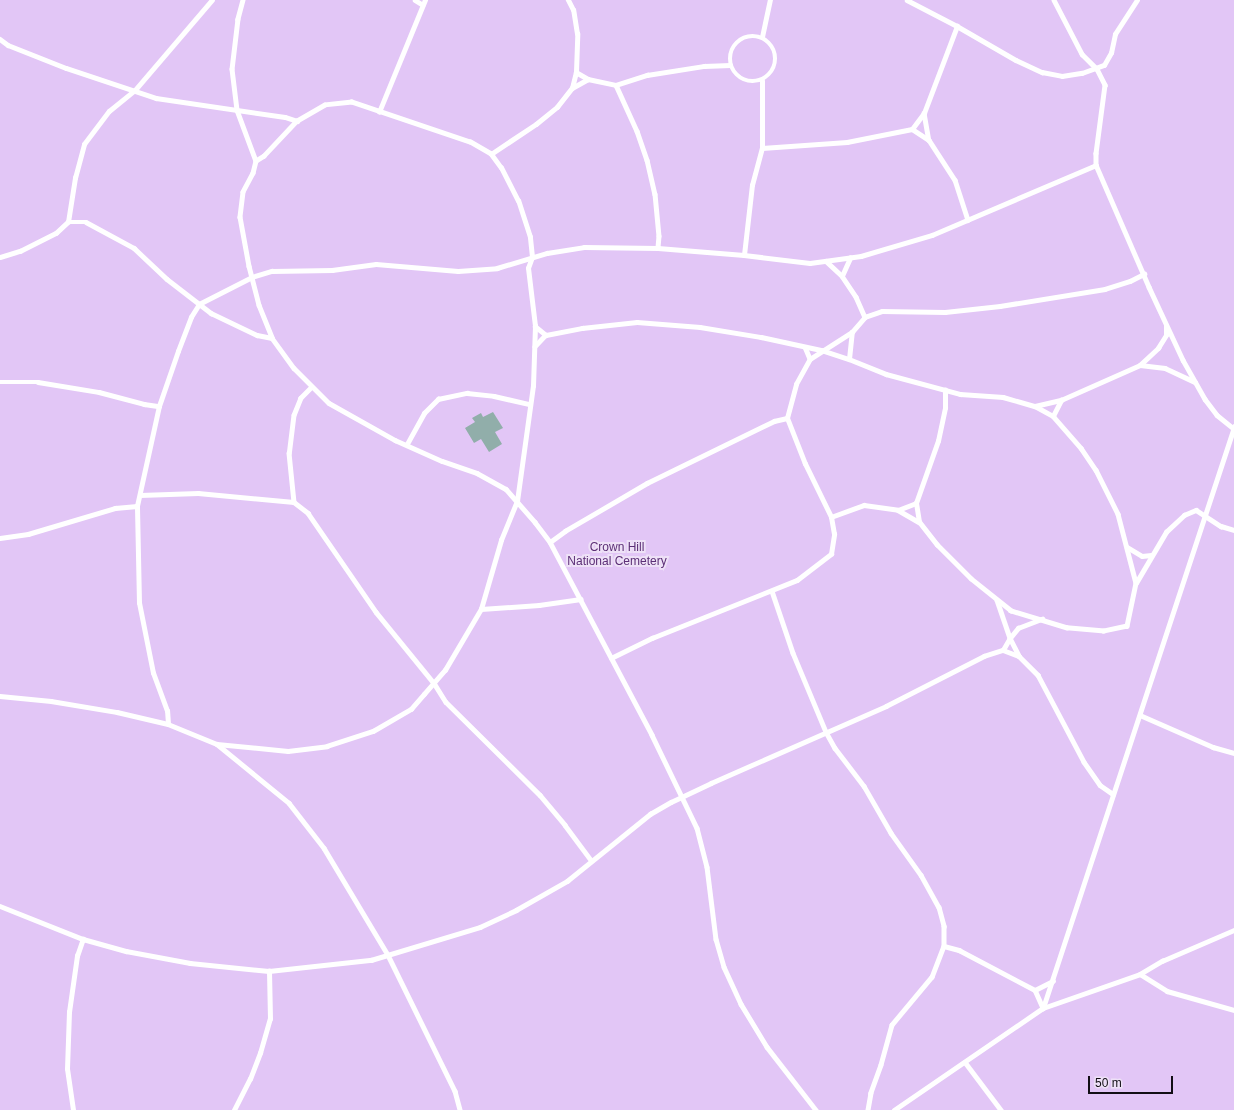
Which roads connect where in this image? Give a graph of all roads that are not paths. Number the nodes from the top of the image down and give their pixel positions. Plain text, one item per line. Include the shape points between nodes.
1 (212, 0) edge
2 (243, 0) edge
3 (415, 0) edge
4 (568, 0) edge
5 (770, 0) edge
6 (906, 0) edge
7 (1054, 0) edge
8 (1137, 0) edge
9 (424, 2) edge
10 (957, 26) junction
11 (762, 37) junction
12 (0, 39) edge
13 (730, 65) junction
14 (1098, 69) junction
15 (576, 72) junction
16 (588, 79) junction
17 (762, 81) junction
18 (616, 85) junction
19 (572, 88) junction
20 (136, 90) junction
21 (237, 110) junction
22 (379, 112) junction
23 (924, 113) junction
24 (297, 121) junction
25 (912, 129) junction
26 (929, 140) junction
27 (762, 148) junction
28 (491, 154) junction
29 (256, 161) junction
30 (1096, 165) junction
31 (968, 220) junction
32 (68, 222) junction
33 (658, 248) junction
34 (744, 255) junction
35 (0, 257) edge
36 (532, 257) junction
37 (850, 258) junction
38 (826, 261) junction
39 (1144, 274) junction
40 (842, 276) junction
41 (252, 277) junction
42 (200, 304) junction
43 (865, 317) junction
44 (1166, 323) junction
45 (535, 326) junction
46 (852, 332) junction
47 (546, 335) junction
48 (272, 338) junction
49 (535, 347) junction
50 (805, 347) junction
51 (821, 350) junction
52 (810, 359) junction
53 (849, 359) junction
54 (1140, 365) junction
55 (0, 382) edge
56 (1195, 382) junction
57 (312, 387) junction
58 (945, 390) junction
59 (1061, 400) junction
60 (530, 404) junction
61 (159, 406) junction
62 (1035, 406) junction
63 (1053, 416) junction
64 (788, 418) junction
65 (1234, 428) edge
66 (407, 444) junction
67 (140, 495) junction
68 (517, 501) junction
69 (294, 502) junction
70 (916, 504) junction
71 (137, 506) junction
72 (898, 510) junction
73 (831, 517) junction
74 (1205, 517) junction
75 (919, 522) junction
76 (1234, 530) edge
77 (0, 538) edge
78 (550, 542) junction
79 (1127, 547) junction
80 (1151, 555) junction
81 (1136, 583) junction
82 (772, 591) junction
83 (996, 598) junction
84 (581, 599) junction
85 (481, 609) junction
86 (1042, 619) junction
87 (1010, 638) junction
88 (1003, 650) junction
89 (1019, 656) junction
90 (611, 658) junction
91 (434, 683) junction
92 (0, 696) edge
93 (1140, 715) junction
94 (168, 724) junction
95 (826, 732) junction
96 (217, 744) junction
97 (1234, 753) edge
98 (1113, 794) junction
99 (682, 796) junction
100 (591, 860) junction
101 (0, 906) edge
102 (1234, 930) edge
103 (83, 939) junction
104 (944, 946) junction
105 (388, 955) junction
106 (269, 971) junction
107 (1140, 974) junction
108 (1053, 981) junction
109 (1035, 990) junction
110 (1043, 1008) junction
111 (1234, 1010) edge
112 (965, 1062) junction
113 (73, 1110) edge
114 (234, 1110) edge
115 (460, 1110) edge
116 (816, 1110) edge
117 (868, 1110) edge
118 (894, 1110) edge
119 (1001, 1110) edge

1 - 20 lane
2 - 21 lane via 232,69
3 - 9 lane
4 - 15 lane via 573,10 577,34
5 - 11 lane
6 - 10 lane
7 - 14 lane via 1082,54
8 - 14 lane via 1115,34 1111,53 1104,65
9 - 22 lane
10 - 14 lane via 1042,72 1062,76
10 - 23 lane
11 - 13 lane via 753,35 736,42 730,53
11 - 17 lane via 772,45 776,60 774,69
12 - 20 lane via 60,65
13 - 17 lane via 734,73 744,81
13 - 18 lane via 704,66 647,75
14 - 30 lane via 1105,85
15 - 16 lane
15 - 19 lane
16 - 18 lane
16 - 19 lane
17 - 27 lane
18 - 33 lane via 637,131 655,194
19 - 28 lane via 557,107
20 - 21 lane via 156,98
20 - 32 lane via 109,111 84,144
21 - 24 lane
21 - 29 lane
22 - 24 lane via 352,102 325,105
22 - 28 lane via 470,142
23 - 25 lane
23 - 26 lane
24 - 29 lane via 264,156
25 - 26 lane
25 - 27 lane via 847,142
26 - 31 lane via 955,180
27 - 34 lane via 752,185
28 - 36 lane via 518,201 530,238
29 - 41 lane via 243,192 240,216
30 - 31 lane
30 - 39 lane
31 - 37 lane via 932,235
32 - 35 lane via 56,233 20,251
32 - 42 lane via 86,222 134,248 167,279
33 - 34 lane
33 - 36 lane via 584,247
34 - 38 lane via 810,263
36 - 41 lane via 497,268 458,270 376,264 332,270 272,271
36 - 45 lane via 528,268
37 - 38 lane
37 - 40 lane
38 - 40 lane
39 - 43 lane via 1105,289 1000,306 945,312 882,311
39 - 44 lane
40 - 43 lane
41 - 42 lane
41 - 48 lane via 259,305
42 - 48 lane via 211,313 257,336
42 - 61 lane via 191,317
43 - 46 lane
44 - 54 lane via 1166,334 1158,348
44 - 56 lane
45 - 47 lane
45 - 49 lane
46 - 51 lane
46 - 53 lane
47 - 49 lane
47 - 50 lane via 637,322 700,327
48 - 57 lane
49 - 60 lane via 534,386
50 - 51 lane
50 - 52 lane
51 - 52 lane
51 - 53 lane
52 - 64 lane via 796,384
53 - 58 lane via 886,374
54 - 56 lane via 1165,368
54 - 59 lane
55 - 61 lane via 38,382 99,392
56 - 65 lane via 1217,415
57 - 66 lane via 329,403 354,418
57 - 69 lane via 301,398 294,415 289,453
58 - 62 lane via 960,394 1002,397
58 - 70 lane via 945,408 938,441
59 - 62 lane
59 - 63 lane
60 - 66 lane via 467,393 438,399 424,413
60 - 68 lane
61 - 67 lane
62 - 63 lane
63 - 79 lane via 1096,470 1118,514
64 - 73 lane via 805,464
64 - 78 lane via 774,421 648,483
65 - 74 lane
66 - 68 lane via 442,461 477,473 506,489
67 - 69 lane via 198,493
67 - 71 lane
68 - 78 lane
68 - 85 lane via 500,540
69 - 91 lane via 308,513 376,612
70 - 72 lane
70 - 75 lane
71 - 77 lane via 115,508 28,534
71 - 94 lane via 139,603 153,673 167,711
72 - 73 lane via 864,505
72 - 75 lane
73 - 82 lane via 834,534 832,554 797,580
74 - 76 lane
74 - 80 lane via 1196,510 1184,515 1166,532
74 - 93 lane
75 - 83 lane via 970,579
78 - 84 lane
79 - 80 lane via 1142,556
79 - 81 lane
80 - 81 lane
81 - 86 lane via 1127,626 1104,631 1067,628
82 - 90 lane via 652,638
82 - 95 lane via 793,653
83 - 86 lane via 1011,611
83 - 87 lane
84 - 85 lane
84 - 90 lane
85 - 91 lane via 445,670
86 - 87 lane via 1018,628
87 - 88 lane
87 - 89 lane
88 - 89 lane
88 - 95 lane via 984,656 886,706
89 - 98 lane via 1038,675 1084,762 1100,785
90 - 99 lane
91 - 96 lane via 411,708 373,732 327,746 288,751
91 - 100 lane via 446,702 540,795
92 - 94 lane via 51,701
93 - 97 lane via 1213,747
93 - 98 lane
94 - 96 lane
95 - 99 lane
95 - 104 lane via 864,786 939,907 944,926
96 - 105 lane via 289,802 324,848
98 - 108 lane
99 - 100 lane via 650,814
99 - 116 lane via 697,828 707,868 716,939 724,966 741,1004 767,1047
100 - 105 lane via 566,881 480,927
101 - 103 lane
102 - 107 lane via 1162,961
103 - 106 lane via 126,951 190,963
103 - 113 lane via 77,956 69,1012 67,1068
104 - 109 lane via 959,950
104 - 117 lane via 932,977 892,1026
105 - 106 lane via 371,960
105 - 115 lane via 455,1091
106 - 114 lane via 270,1019 257,1060
107 - 110 lane
107 - 111 lane via 1168,991
108 - 109 lane
108 - 110 lane
109 - 110 lane
110 - 112 lane
112 - 118 lane
112 - 119 lane

